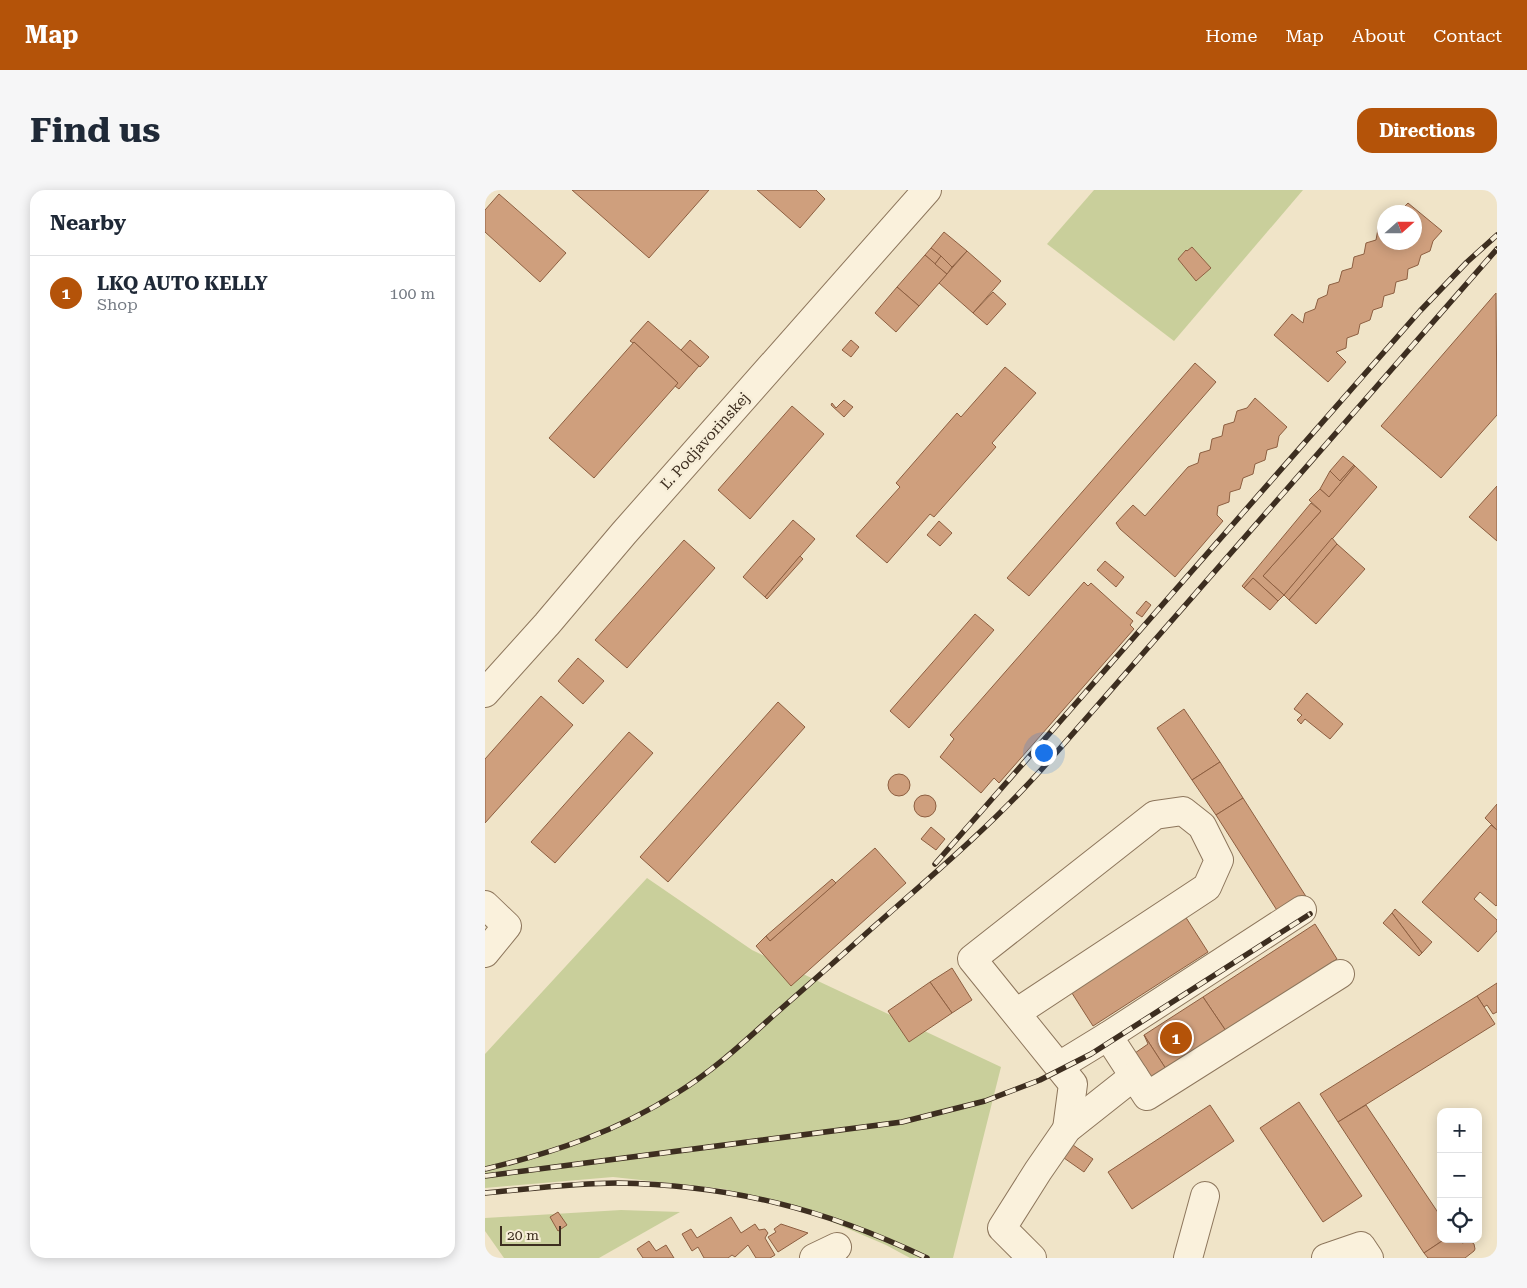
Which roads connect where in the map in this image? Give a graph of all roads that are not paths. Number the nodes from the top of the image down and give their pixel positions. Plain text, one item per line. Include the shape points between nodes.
1 (927, 190) edge
2 (485, 693) edge
3 (485, 905) edge
4 (1302, 910) dead end
5 (485, 953) edge
6 (1340, 974) dead end
7 (1016, 1013) junction
8 (1108, 1036) junction
9 (1059, 1066) junction
10 (1134, 1076) junction
11 (1067, 1130) junction
12 (1205, 1196) dead end
13 (1032, 1258) edge
14 (1188, 1258) edge
15 (1326, 1258) edge
16 (1369, 1258) edge

1 - 2 street, Ľ. Podjavorinskej
3 - 5 street via 507,926
4 - 8 street
6 - 10 street via 1147,1096
7 - 7 street via 1207,887 1219,860 1202,826 1183,811 1155,815 972,959
7 - 9 street
8 - 9 street
8 - 10 street
9 - 11 street via 1073,1084
10 - 11 street
11 - 13 street via 1002,1228
12 - 14 street
15 - 16 street via 1361,1246

